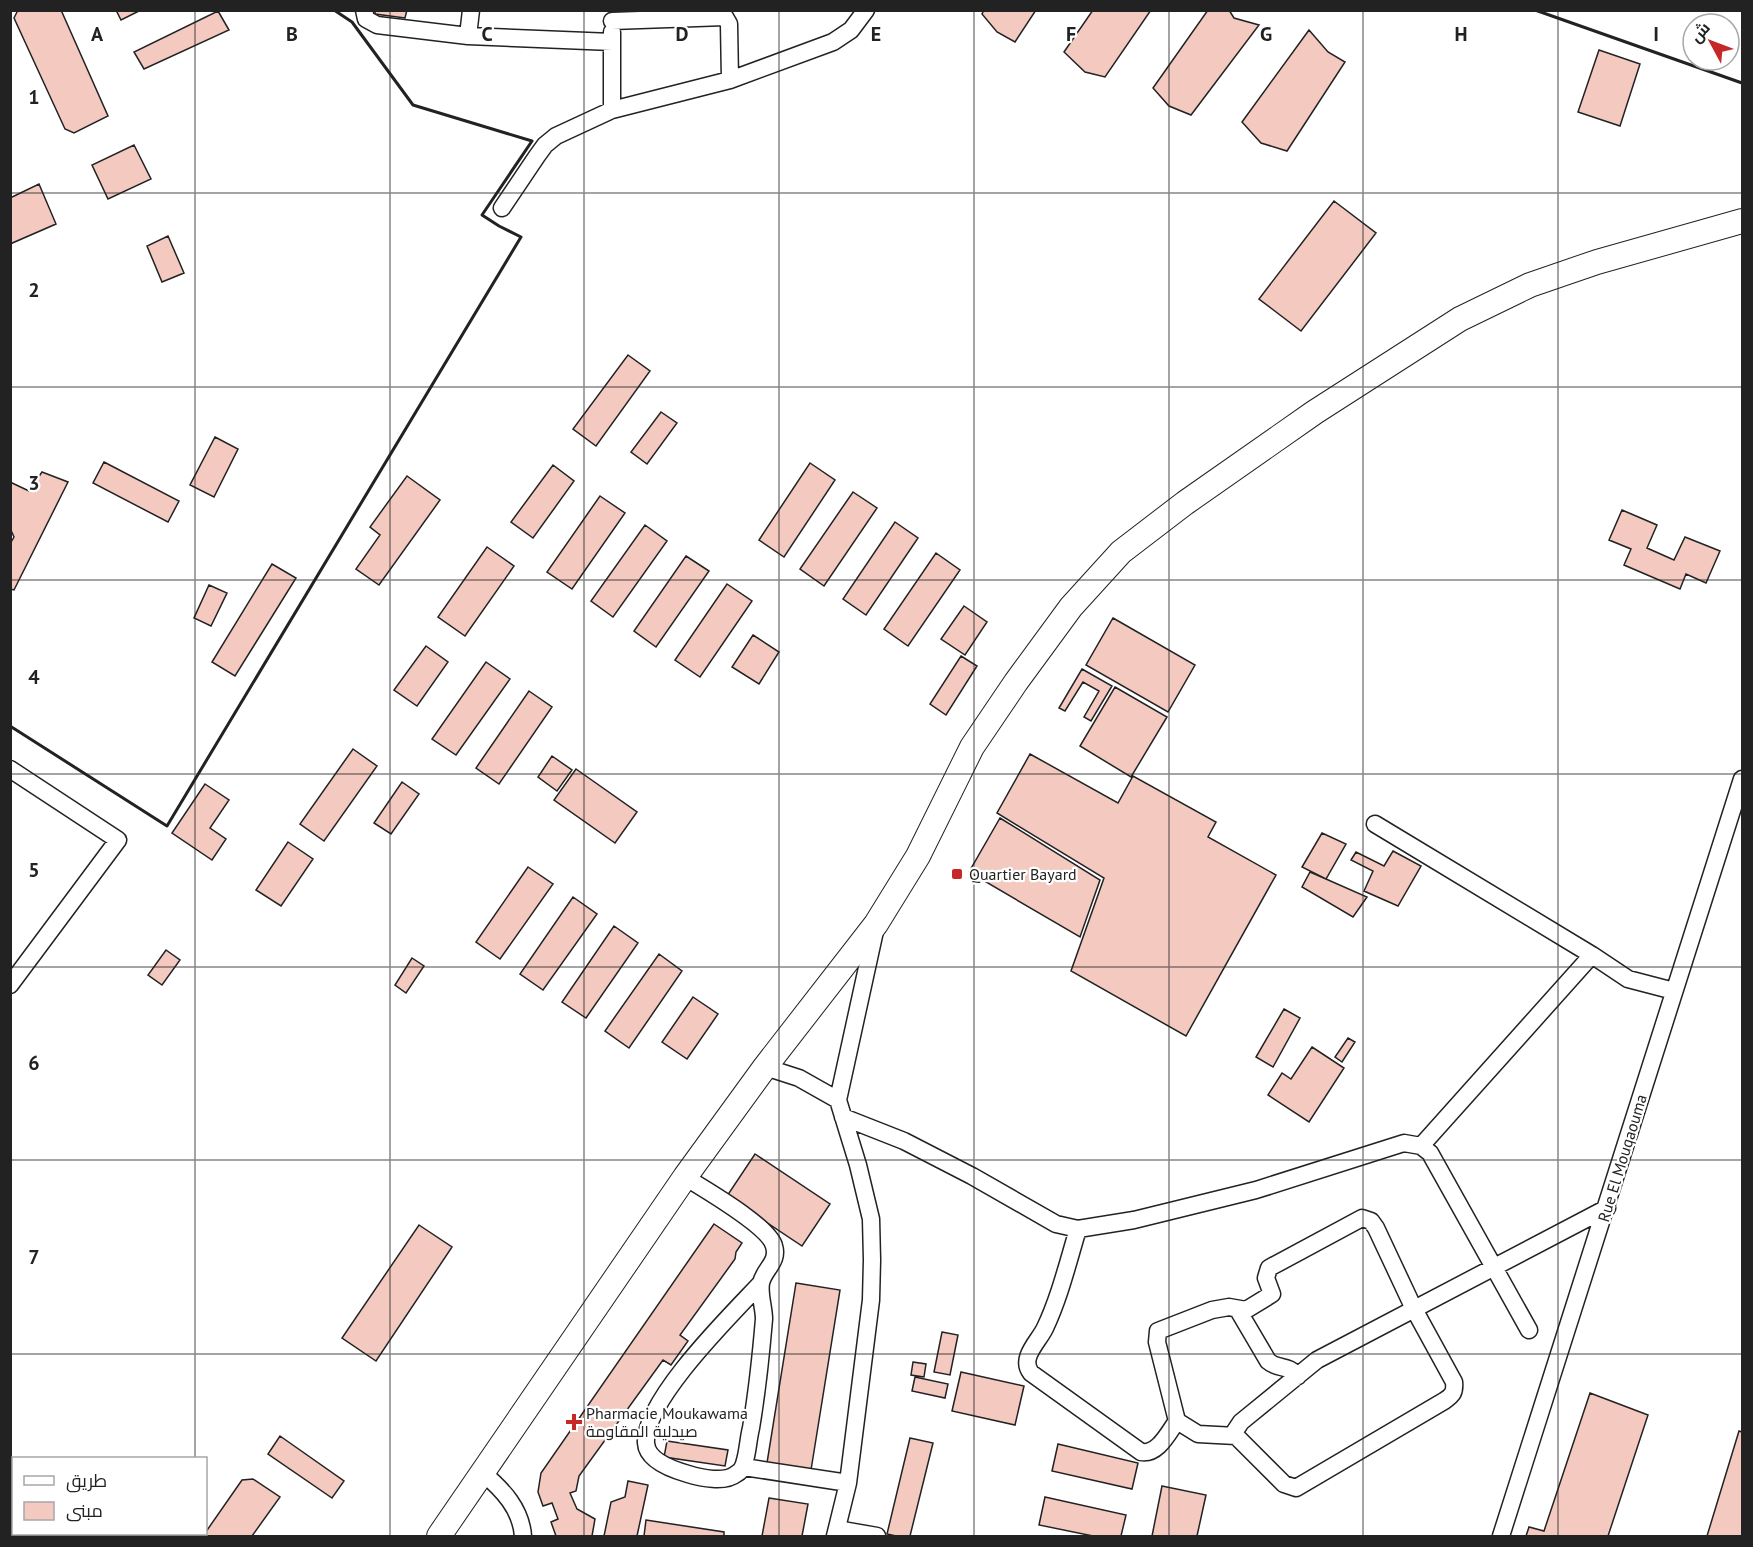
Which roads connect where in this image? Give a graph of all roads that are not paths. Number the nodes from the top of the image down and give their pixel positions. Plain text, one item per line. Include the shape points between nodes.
1 (364, 10) edge
2 (471, 10) edge
3 (866, 10) edge
4 (613, 16) edge
5 (468, 36) junction
6 (612, 42) junction
7 (730, 80) junction
8 (612, 110) junction
9 (502, 208) dead end
10 (1743, 221) edge
11 (10, 769) edge
12 (1743, 779) edge
13 (1375, 824) dead end
14 (876, 924) junction
15 (1592, 955) junction
16 (10, 985) edge
17 (1674, 991) junction
18 (765, 1067) junction
19 (838, 1100) junction
20 (843, 1117) junction
21 (1421, 1146) junction
22 (685, 1177) junction
23 (1607, 1208) junction
24 (1078, 1229) junction
25 (1494, 1267) junction
26 (761, 1283) junction
27 (1414, 1309) junction
28 (1238, 1310) junction
29 (1529, 1330) dead end
30 (1298, 1376) junction
31 (1177, 1421) junction
32 (1236, 1436) junction
33 (744, 1467) junction
34 (483, 1473) junction
35 (848, 1483) junction
36 (836, 1533) edge
37 (439, 1536) edge
38 (523, 1536) edge
39 (877, 1536) edge
40 (1501, 1536) edge

1 - 5 street via 366,19 377,25
2 - 5 street
3 - 7 street via 851,30 833,42
4 - 6 street
4 - 7 street via 725,17 729,24
5 - 6 street
6 - 8 street
7 - 8 street
8 - 9 street via 545,145
10 - 14 main road via 1530,285 1460,319 1315,412 1121,552 1071,607 979,738 918,856
11 - 16 street via 118,840
12 - 17 street, Rue El Mouqaouma
13 - 15 street
14 - 18 main road
14 - 19 street
15 - 17 street via 1628,979
15 - 21 street
17 - 23 street, Rue El Mouqaouma
18 - 19 street via 800,1078
18 - 22 main road
19 - 20 street
20 - 24 street via 904,1141 1056,1224
20 - 35 street via 871,1219 872,1260 872,1300
21 - 24 street via 1404,1143 1256,1190 1134,1221
21 - 25 street via 1430,1154
22 - 26 street via 769,1236 774,1245 774,1260
22 - 34 main road
23 - 25 street
23 - 40 street, Rue El Mouqaouma
24 - 31 street via 1056,1303 1026,1360 1026,1368 1141,1452 1159,1445
25 - 27 street
25 - 29 street
26 - 33 street via 764,1317
26 - 33 street via 713,1334 659,1403 646,1444 660,1462 689,1474 725,1480
27 - 28 street via 1376,1228 1362,1218 1269,1268 1266,1278 1272,1294 1246,1310
27 - 30 street via 1317,1360
27 - 32 street via 1454,1382 1452,1396 1296,1488 1284,1484
28 - 30 street via 1268,1361 1273,1366 1286,1366
28 - 31 street via 1212,1310 1158,1331 1159,1353
30 - 32 street via 1241,1422
31 - 32 street via 1198,1434
33 - 35 street
34 - 37 main road
34 - 38 street via 509,1497
35 - 36 street
36 - 39 street

